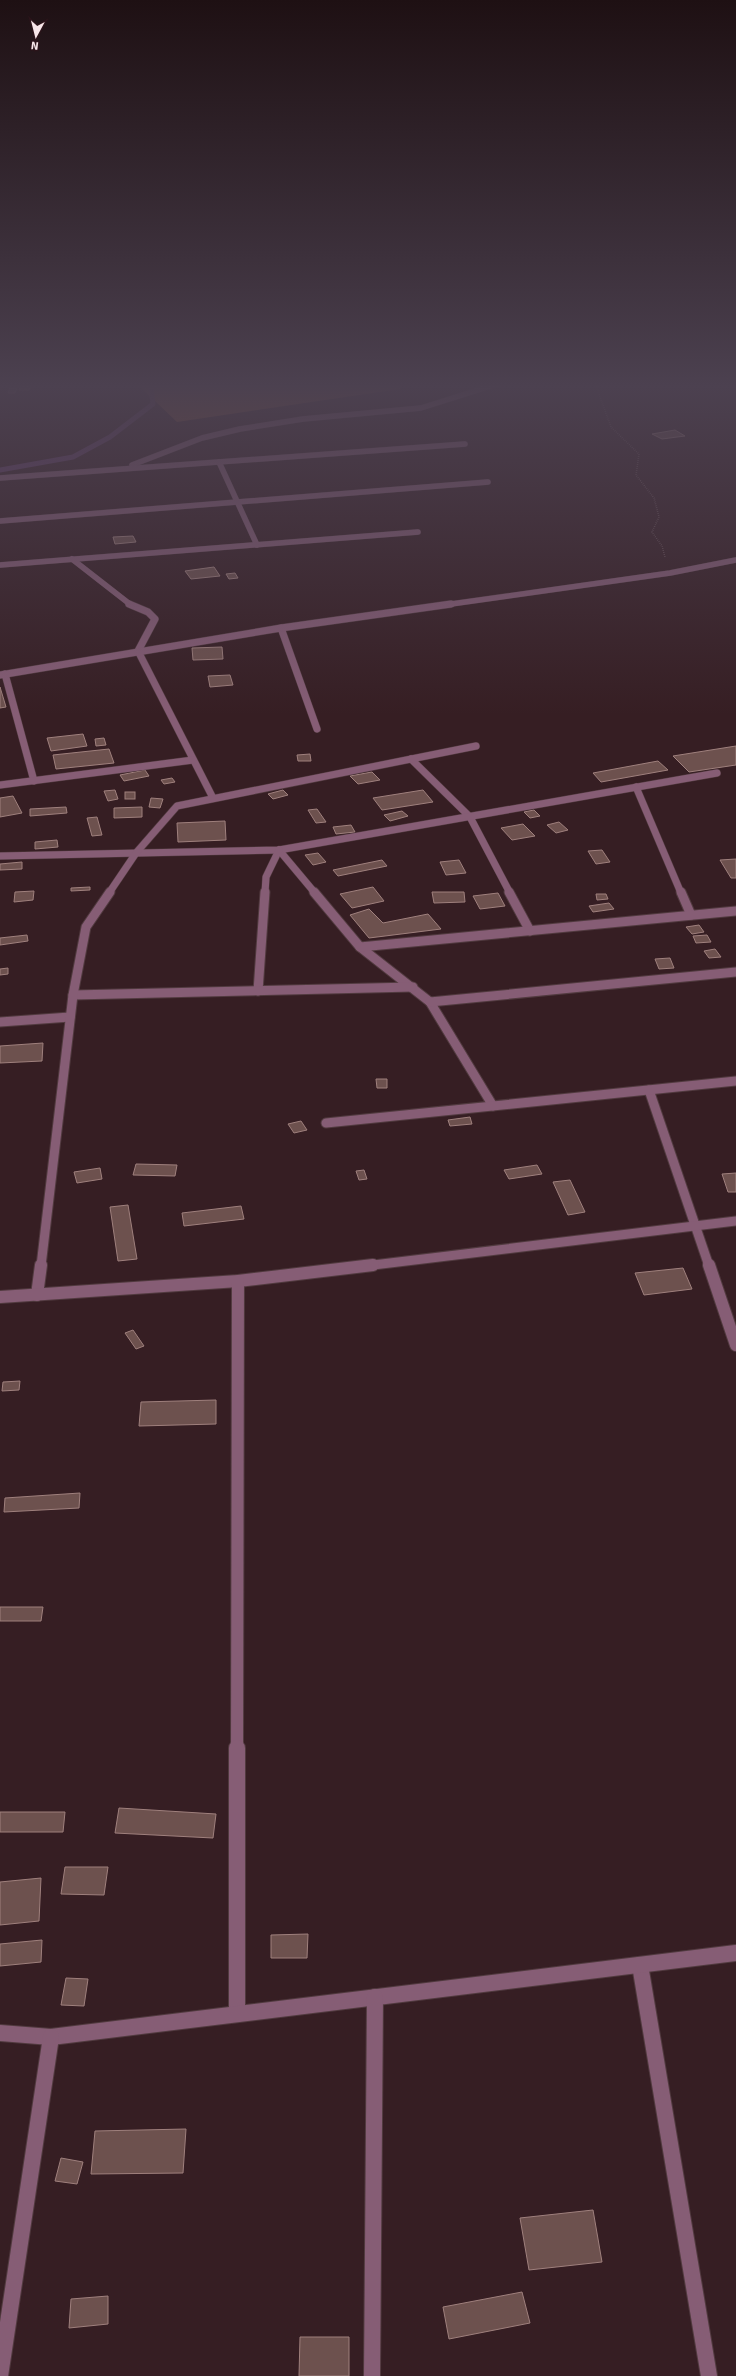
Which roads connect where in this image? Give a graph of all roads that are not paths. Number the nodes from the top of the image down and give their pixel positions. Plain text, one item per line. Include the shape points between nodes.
1 (234, 494) edge
2 (340, 494) edge
3 (238, 502) junction
4 (0, 521) edge
5 (418, 532) dead end
6 (258, 545) junction
7 (72, 559) junction
8 (736, 560) edge
9 (0, 565) edge
10 (281, 628) junction
11 (138, 651) junction
12 (3, 674) edge
13 (317, 729) dead end
14 (476, 746) dead end
15 (411, 759) junction
16 (193, 760) junction
17 (716, 773) dead end
18 (34, 781) junction
19 (0, 785) edge
20 (636, 788) junction
21 (213, 798) junction
22 (470, 816) junction
23 (280, 850) junction
24 (136, 853) junction
25 (0, 856) edge
26 (736, 911) edge
27 (691, 915) junction
28 (530, 931) junction
29 (360, 947) junction
30 (736, 972) edge
31 (413, 987) junction
32 (258, 991) junction
33 (73, 995) junction
34 (430, 1002) junction
35 (70, 1017) junction
36 (0, 1022) edge
37 (736, 1081) edge
38 (649, 1090) junction
39 (493, 1106) junction
40 (326, 1123) dead end
41 (736, 1221) edge
42 (695, 1226) junction
43 (238, 1281) junction
44 (37, 1295) junction
45 (0, 1297) edge
46 (736, 1345) edge
47 (736, 1953) edge
48 (640, 1965) junction
49 (374, 1997) junction
50 (237, 2014) junction
51 (0, 2033) edge
52 (51, 2037) junction
53 (0, 2376) edge
54 (372, 2376) edge
55 (709, 2376) edge

1 - 3 street
2 - 3 street
3 - 4 street
3 - 6 street
5 - 6 street
6 - 7 street
7 - 9 street
7 - 11 street via 132,606 148,612 155,619
8 - 10 street via 670,573
10 - 11 street
10 - 13 street
11 - 12 street
11 - 16 street
12 - 18 street
14 - 15 street
15 - 21 street
15 - 22 street
16 - 18 street
16 - 21 street
17 - 20 street
18 - 19 street
20 - 22 street
20 - 27 street
21 - 24 street via 177,806
22 - 23 street
22 - 28 street
23 - 24 street
23 - 29 street
23 - 32 street via 266,877
24 - 25 street
24 - 33 street via 86,927
26 - 27 street
27 - 28 street
28 - 29 street
29 - 31 street
30 - 34 street
31 - 32 street
31 - 34 street
32 - 33 street
33 - 35 street
34 - 39 street
35 - 36 street
35 - 44 street
37 - 38 street
38 - 39 street
38 - 42 street
39 - 40 street
41 - 42 street
42 - 43 street
42 - 46 street
43 - 44 street
43 - 50 street
44 - 45 street
47 - 48 street
48 - 49 street
48 - 55 street
49 - 50 street
49 - 54 street
50 - 52 street
51 - 52 street
52 - 53 street

